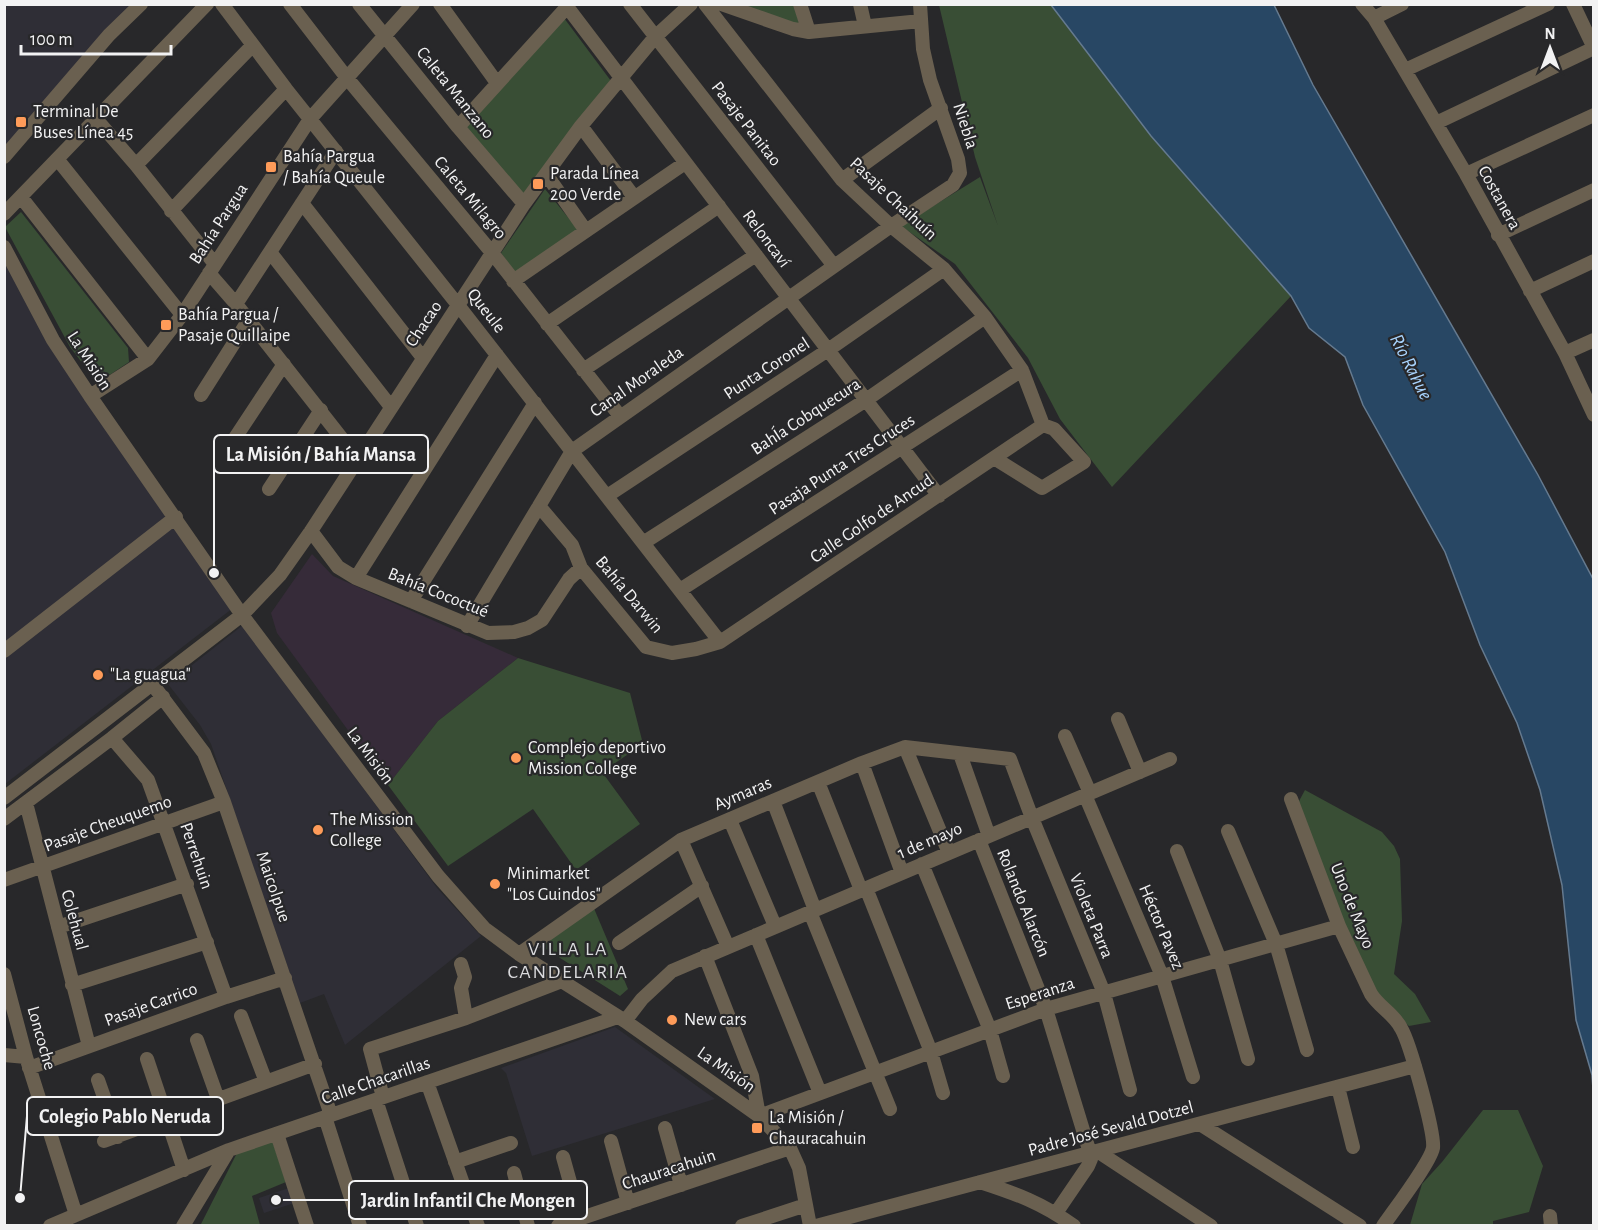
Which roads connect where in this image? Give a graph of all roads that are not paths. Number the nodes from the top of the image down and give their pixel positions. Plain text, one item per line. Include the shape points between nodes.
1 (141, 4) edge
2 (207, 4) edge
3 (222, 4) edge
4 (290, 4) edge
5 (359, 4) edge
6 (413, 4) edge
7 (440, 4) edge
8 (630, 4) edge
9 (691, 4) edge
10 (705, 4) edge
11 (722, 4) edge
12 (800, 4) edge
13 (860, 4) edge
14 (920, 4) edge
15 (1362, 4) edge
16 (1402, 4) edge
17 (1548, 4) edge
18 (1573, 4) edge
19 (566, 6) edge
20 (1374, 18) junction
21 (921, 21) junction
22 (865, 26) junction
23 (808, 32) junction
24 (385, 36) junction
25 (655, 38) junction
26 (253, 45) junction
27 (1593, 48) edge
28 (1405, 70) junction
29 (347, 78) junction
30 (621, 78) junction
31 (497, 83) junction
32 (286, 89) junction
33 (941, 108) junction
34 (1593, 115) edge
35 (310, 119) junction
36 (97, 120) junction
37 (1436, 123) junction
38 (581, 126) junction
39 (458, 127) junction
40 (336, 151) junction
41 (4, 157) edge
42 (58, 160) junction
43 (685, 163) junction
44 (136, 165) junction
45 (546, 174) junction
46 (1466, 174) junction
47 (842, 180) junction
48 (1593, 190) edge
49 (21, 197) junction
50 (634, 197) junction
51 (302, 203) junction
52 (524, 204) junction
53 (719, 206) junction
54 (171, 211) junction
55 (4, 214) edge
56 (891, 226) junction
57 (586, 231) junction
58 (1498, 235) junction
59 (4, 247) edge
60 (270, 252) junction
61 (493, 254) junction
62 (756, 255) junction
63 (1593, 261) edge
64 (834, 266) junction
65 (212, 268) junction
66 (944, 269) junction
67 (513, 281) junction
68 (1530, 291) junction
69 (788, 298) junction
70 (236, 304) junction
71 (458, 305) junction
72 (182, 315) junction
73 (985, 317) junction
74 (248, 321) junction
75 (548, 324) junction
76 (1593, 340) edge
77 (828, 350) junction
78 (1565, 353) junction
79 (497, 355) junction
80 (423, 358) junction
81 (148, 359) junction
82 (284, 364) junction
83 (583, 370) junction
84 (1022, 370) junction
85 (90, 396) junction
86 (201, 396) dead end
87 (866, 400) junction
88 (535, 403) junction
89 (391, 407) junction
90 (321, 410) junction
91 (1593, 415) edge
92 (620, 416) junction
93 (1043, 425) junction
94 (233, 441) dead end
95 (902, 448) junction
96 (572, 451) junction
97 (994, 458) junction
98 (358, 459) junction
99 (269, 489) dead end
100 (608, 496) junction
101 (939, 496) junction
102 (539, 506) junction
103 (176, 518) junction
104 (311, 531) junction
105 (643, 543) junction
106 (581, 568) junction
107 (356, 578) junction
108 (680, 590) junction
109 (411, 601) junction
110 (242, 615) junction
111 (467, 626) junction
112 (720, 642) junction
113 (4, 651) edge
114 (153, 685) junction
115 (163, 697) junction
116 (1118, 719) dead end
117 (1065, 736) dead end
118 (112, 738) junction
119 (905, 747) junction
120 (960, 754) junction
121 (1010, 759) joint
122 (1170, 759) dead end
123 (861, 763) junction
124 (1140, 772) junction
125 (818, 782) junction
126 (1087, 794) junction
127 (4, 798) edge
128 (1291, 799) dead end
129 (773, 801) junction
130 (224, 802) junction
131 (26, 803) junction
132 (1032, 818) junction
133 (4, 819) edge
134 (730, 820) junction
135 (165, 823) junction
136 (1228, 831) dead end
137 (984, 838) junction
138 (681, 840) junction
139 (1177, 851) dead end
140 (949, 853) junction
141 (922, 864) junction
142 (42, 867) junction
143 (902, 873) junction
144 (4, 880) edge
145 (187, 884) junction
146 (702, 886) junction
147 (863, 889) junction
148 (813, 911) junction
149 (775, 926) junction
150 (1339, 926) junction
151 (58, 927) junction
152 (756, 935) junction
153 (207, 942) junction
154 (619, 943) dead end
155 (1276, 944) junction
156 (728, 946) junction
157 (519, 954) junction
158 (705, 956) junction
159 (1220, 960) junction
160 (461, 964) dead end
161 (547, 972) junction
162 (4, 974) edge
163 (1162, 976) junction
164 (285, 978) junction
165 (562, 981) junction
166 (72, 985) junction
167 (537, 992) junction
168 (1104, 993) junction
169 (226, 997) junction
170 (1046, 1009) junction
171 (241, 1016) dead end
172 (465, 1018) junction
173 (622, 1019) junction
174 (990, 1030) junction
175 (197, 1040) dead end
176 (88, 1046) junction
177 (1307, 1050) dead end
178 (931, 1052) junction
179 (4, 1054) edge
180 (147, 1059) dead end
181 (1248, 1059) dead end
182 (28, 1063) junction
183 (315, 1064) junction
184 (1415, 1066) junction
185 (875, 1073) junction
186 (752, 1076) junction
187 (1003, 1077) dead end
188 (1193, 1077) dead end
189 (98, 1080) dead end
190 (266, 1082) junction
191 (427, 1083) junction
192 (1338, 1088) junction
193 (1130, 1090) dead end
194 (820, 1094) junction
195 (943, 1094) dead end
196 (733, 1097) junction
197 (218, 1099) junction
198 (379, 1099) junction
199 (890, 1109) dead end
200 (328, 1116) junction
201 (759, 1116) junction
202 (167, 1119) junction
203 (1200, 1124) junction
204 (665, 1128) dead end
205 (277, 1134) junction
206 (611, 1141) dead end
207 (511, 1143) dead end
208 (790, 1148) junction
209 (1353, 1148) dead end
210 (229, 1150) junction
211 (1093, 1152) junction
212 (563, 1157) dead end
213 (455, 1162) junction
214 (184, 1170) junction
215 (514, 1173) dead end
216 (980, 1182) junction
217 (681, 1185) junction
218 (628, 1203) junction
219 (806, 1205) junction
220 (1056, 1213) junction
221 (76, 1215) junction
222 (580, 1218) junction
223 (561, 1225) edge
224 (50, 1226) edge
225 (183, 1226) edge
226 (307, 1226) edge
227 (360, 1226) edge
228 (417, 1226) edge
229 (478, 1226) edge
230 (528, 1226) edge
231 (742, 1226) edge
232 (810, 1226) edge
233 (816, 1226) edge
234 (1074, 1226) edge
235 (1211, 1226) edge
236 (1360, 1226) edge
237 (1383, 1226) edge

1 - 41 street
2 - 36 street
3 - 26 street, Queule
4 - 29 street, Caleta Milagro
5 - 24 street, Caleta Manzano
6 - 24 street, Bahía Pargua
7 - 31 street
8 - 25 street, Pasaje Panitao
9 - 25 street, Chacao
10 - 47 street, Pasaje Chaihuín
11 - 23 street
12 - 23 street
13 - 22 street
14 - 21 street, Niebla
15 - 20 street, Costanera
16 - 20 street
17 - 28 street
18 - 27 street
19 - 30 street, Reloncaví
19 - 31 street
20 - 28 street, Costanera
21 - 22 street
21 - 33 street, Niebla via 930,80
22 - 23 street
24 - 29 street, Bahía Pargua
24 - 39 street, Caleta Manzano
25 - 30 street, Chacao
25 - 64 street, Pasaje Panitao
26 - 32 street, Queule
26 - 44 street
27 - 37 street
28 - 37 street, Costanera
29 - 35 street, Bahía Pargua
29 - 61 street, Caleta Milagro
30 - 38 street, Chacao
30 - 43 street, Reloncaví
31 - 39 street
32 - 35 street, Queule
32 - 54 street
33 - 47 street
33 - 56 street, Niebla via 960,173 953,185
34 - 46 street
35 - 40 street, Queule
35 - 65 street, Bahía Pargua
36 - 42 street
36 - 44 street
37 - 46 street, Costanera
38 - 45 street, Chacao
38 - 50 street
39 - 52 street, Caleta Manzano
40 - 51 street
40 - 71 street, Queule
42 - 49 street
42 - 72 street
43 - 50 street
43 - 53 street, Reloncaví
44 - 54 street
45 - 52 street, Chacao
45 - 57 street
46 - 58 street, Costanera
47 - 56 street, Pasaje Chaihuín
48 - 58 street
49 - 55 street
49 - 81 street
50 - 57 street
51 - 60 street
51 - 80 street
52 - 61 street, Chacao
53 - 62 street, Reloncaví
53 - 75 street
54 - 65 street
56 - 64 street, Canal Moraleda
56 - 66 street, Pasaje Chaihuín
57 - 67 street
58 - 68 street, Costanera
59 - 85 street, La Misión via 53,339
60 - 70 street
60 - 89 street
61 - 67 street, Caleta Milagro
61 - 71 street, Chacao
62 - 69 street, Reloncaví
62 - 83 street
63 - 68 street
64 - 69 street, Canal Moraleda
65 - 70 street
65 - 72 street, Bahía Pargua
66 - 73 street, Pasaje Chaihuín
66 - 77 street, Punta Coronel
67 - 75 street, Caleta Milagro
68 - 78 street, Costanera
69 - 77 street, Reloncaví
69 - 92 street, Canal Moraleda
70 - 74 street
71 - 79 street, Queule
71 - 80 street, Chacao
72 - 81 street, Bahía Pargua
73 - 84 street, Pasaje Chaihuín
73 - 87 street, BahÍa Cobquecura
74 - 82 street
74 - 86 street
75 - 83 street, Caleta Milagro
76 - 78 street
77 - 87 street, Reloncaví
77 - 100 street, Punta Coronel
78 - 91 street, Costanera
79 - 88 street, Queule
79 - 107 street
80 - 89 street, Chacao
81 - 85 street, Bahía Pargua
82 - 90 street
82 - 94 street
83 - 92 street, Caleta Milagro
84 - 93 street, Pasaje Chaihuín
84 - 95 street, Pasaja Punta Tres Cruces
85 - 103 street, La Misión
87 - 95 street, Reloncaví
87 - 105 street, BahÍa Cobquecura
88 - 96 street, Queule
88 - 109 street
89 - 98 street, Chacao
90 - 98 street
90 - 99 street
92 - 96 street, Canal Moraleda
93 - 97 street, Calle Golfo de Ancud
93 - 97 street via 1054,429 1083,462 1042,488
95 - 101 street, Reloncaví
95 - 108 street, Pasaja Punta Tres Cruces
96 - 100 street, Queule
96 - 102 street, Canal Moraleda
97 - 101 street, Calle Golfo de Ancud
98 - 104 street, Chacao
100 - 105 street, Queule
101 - 112 street, Calle Golfo de Ancud
102 - 106 street, Bahía Darwin via 572,544
102 - 111 street, Canal Moraleda
103 - 110 street, La Misión
103 - 113 street
104 - 107 street, Bahía Cococtué via 338,567
104 - 110 street, Chacao via 280,575
105 - 108 street, Queule
106 - 111 street, Bahía Cococtué via 542,620 528,628 488,633
106 - 112 street, Bahía Darwin via 646,647 672,652
107 - 109 street, Bahía Cococtué
108 - 112 street, Queule
109 - 111 street, Bahía Cococtué
110 - 114 street, Chacao
110 - 157 street, La Misión via 438,876 483,928
114 - 115 street, Maicolpue
114 - 127 street, Chacao
115 - 118 street
115 - 130 street, Maicolpue via 204,753
116 - 124 street
117 - 126 street, Héctor Pavez
118 - 131 street
118 - 135 street, Perrehuin via 148,780
119 - 120 street, Aymaras
119 - 123 street, Aymaras
119 - 140 street
120 - 121 street, Aymaras
120 - 137 street, Rolando Alarcón
121 - 132 street, Violeta Parra
122 - 124 street, 1 de mayo
123 - 125 street, Aymaras
123 - 143 street
124 - 126 street, 1 de mayo
125 - 129 street, Aymaras
125 - 147 street
126 - 132 street, 1 de mayo
126 - 163 street, Héctor Pavez
128 - 150 street, Uno de Mayo
129 - 134 street, Aymaras
129 - 148 street
130 - 135 street, Pasaje Cheuquemo
130 - 164 street, Maicolpue
131 - 133 street
131 - 142 street, Colehual
132 - 137 street, 1 de mayo
132 - 168 street, Violeta Parra
134 - 138 street, Aymaras
134 - 149 street
135 - 142 street, Pasaje Cheuquemo
135 - 145 street, Perrehuin
136 - 155 street
137 - 140 street, 1 de mayo
137 - 170 street, Rolando Alarcón
138 - 146 street
138 - 157 street, Aymaras
139 - 159 street
140 - 141 street, 1 de mayo
141 - 143 street, 1 de mayo
141 - 174 street
142 - 144 street, Pasaje Cheuquemo
142 - 151 street, Colehual
143 - 147 street, 1 de mayo
145 - 151 street
145 - 153 street, Perrehuin
146 - 154 street
146 - 156 street
147 - 148 street, 1 de mayo
147 - 178 street
148 - 149 street, 1 de mayo
148 - 185 street
149 - 152 street, 1 de mayo
150 - 155 street, Esperanza
150 - 184 street, Uno de Mayo via 1377,1004 1401,1028
151 - 166 street, Colehual
152 - 156 street, 1 de mayo
152 - 194 street
153 - 166 street
153 - 169 street, Perrehuin
155 - 159 street, Esperanza
155 - 177 street
156 - 158 street, 1 de mayo
157 - 161 street, La Misión
158 - 173 street, 1 de mayo via 672,971
158 - 186 street
159 - 163 street, Esperanza
159 - 181 street
160 - 172 street via 465,977 461,988
161 - 165 street, La Misión
161 - 167 street
162 - 182 street, Loncoche
163 - 168 street, Esperanza
163 - 188 street, Héctor Pavez
164 - 169 street, Pasaje Carrico
164 - 183 street, Maicolpue
165 - 167 street
165 - 173 street, La Misión
166 - 176 street, Colehual
167 - 172 street
168 - 170 street, Esperanza
168 - 193 street, Violeta Parra
169 - 176 street, Pasaje Carrico
170 - 174 street, Esperanza
170 - 211 street, Rolando Alarcón
171 - 190 street
172 - 198 street via 370,1049
173 - 191 street, Calle Chacarillas
173 - 196 street, La Misión
174 - 178 street, Esperanza
174 - 187 street
175 - 197 street
176 - 182 street, Pasaje Carrico
178 - 185 street, Esperanza
178 - 195 street
179 - 182 street, Pasaje Carrico
180 - 202 street
182 - 221 street, Loncoche
183 - 190 street
183 - 200 street, Maicolpue
184 - 192 street, Padre José Sevald Dotzel
184 - 237 street, Uno de Mayo via 1433,1148
185 - 194 street, Esperanza
185 - 199 street
186 - 196 street via 750,1090
186 - 201 street
189 - 202 street via 111,1139
190 - 197 street
191 - 198 street, Calle Chacarillas
191 - 213 street
192 - 203 street, Padre José Sevald Dotzel
192 - 209 street
194 - 201 street, Esperanza
196 - 201 street, La Misión
197 - 202 street
198 - 200 street, Calle Chacarillas
198 - 228 street
200 - 205 street, Calle Chacarillas
200 - 227 street, Maicolpue
201 - 208 street, La Misión
202 - 214 street
203 - 211 street, Padre José Sevald Dotzel
203 - 236 street
204 - 217 street
205 - 210 street, Calle Chacarillas
205 - 226 street
206 - 218 street
207 - 213 street
208 - 217 street, Chauracahuin
208 - 219 street, La Misión via 799,1168
210 - 214 street, Calle Chacarillas
210 - 225 street
211 - 216 street, Padre José Sevald Dotzel
211 - 220 street
211 - 235 street
212 - 222 street
213 - 229 street
214 - 221 street, Calle Chacarillas
215 - 230 street
216 - 220 street via 1025,1197
216 - 233 street, Padre José Sevald Dotzel
217 - 218 street, Chauracahuin
218 - 222 street, Chauracahuin
219 - 231 street
219 - 232 street, La Misión
220 - 234 street
221 - 224 street, Calle Chacarillas
222 - 223 street, Chauracahuin

